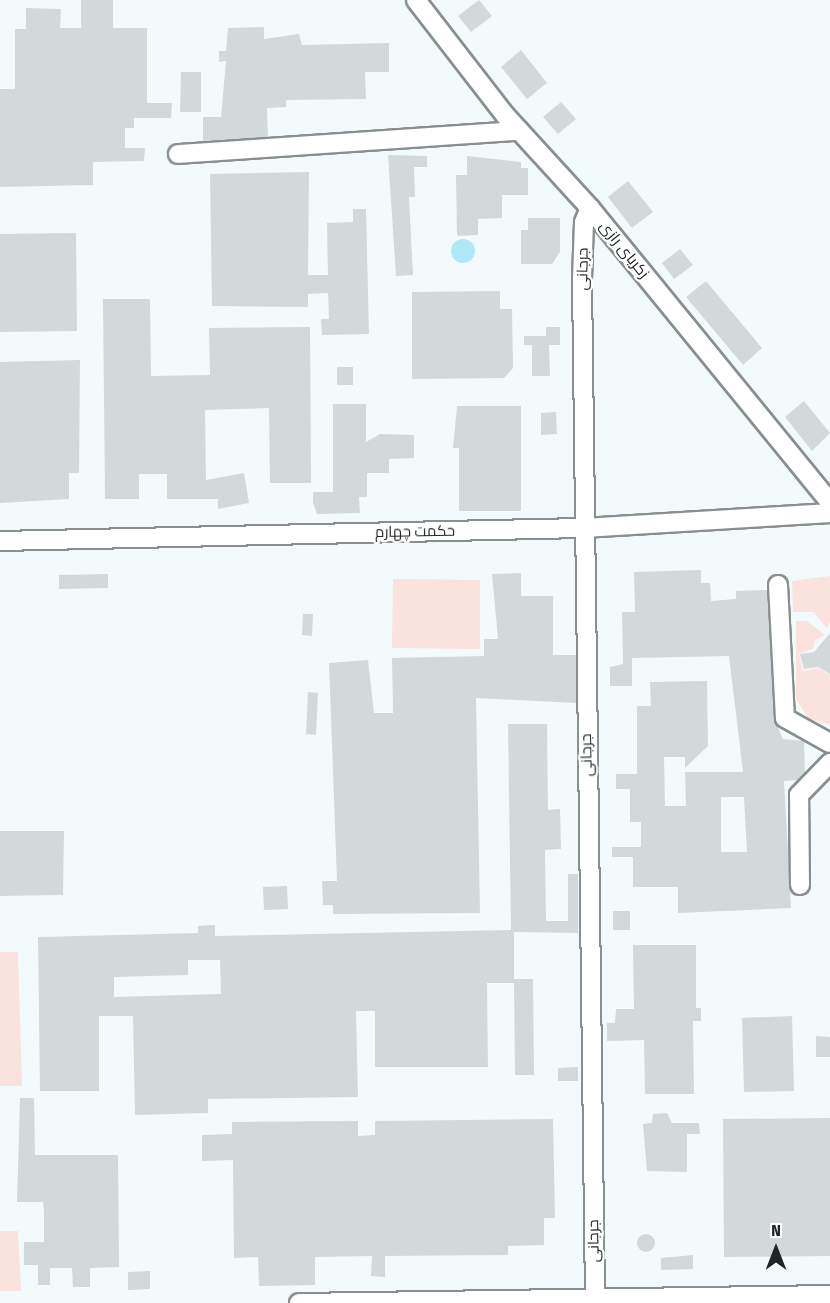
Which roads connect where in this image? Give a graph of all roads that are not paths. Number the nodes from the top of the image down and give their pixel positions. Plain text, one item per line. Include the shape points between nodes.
1 (416, 0) edge
2 (519, 131) junction
3 (178, 154) dead end
4 (590, 208) junction
5 (830, 502) edge
6 (830, 513) edge
7 (584, 528) junction
8 (0, 541) edge
9 (778, 585) dead end
10 (830, 743) edge
11 (830, 763) edge
12 (800, 885) dead end
13 (830, 1295) edge
14 (595, 1300) edge
15 (299, 1303) edge
16 (352, 1303) edge

1 - 2 street, زکریای رازی
2 - 3 street
2 - 4 street, زکریای رازی
4 - 5 street, زکریای رازی
4 - 7 street, جرجانی via 584,222 582,279
6 - 7 street, حکمت چهارم
7 - 8 street, حکمت چهارم
7 - 14 street, جرجانی
9 - 10 street via 785,718
11 - 12 street via 799,795
13 - 14 street
14 - 16 street
15 - 16 street

